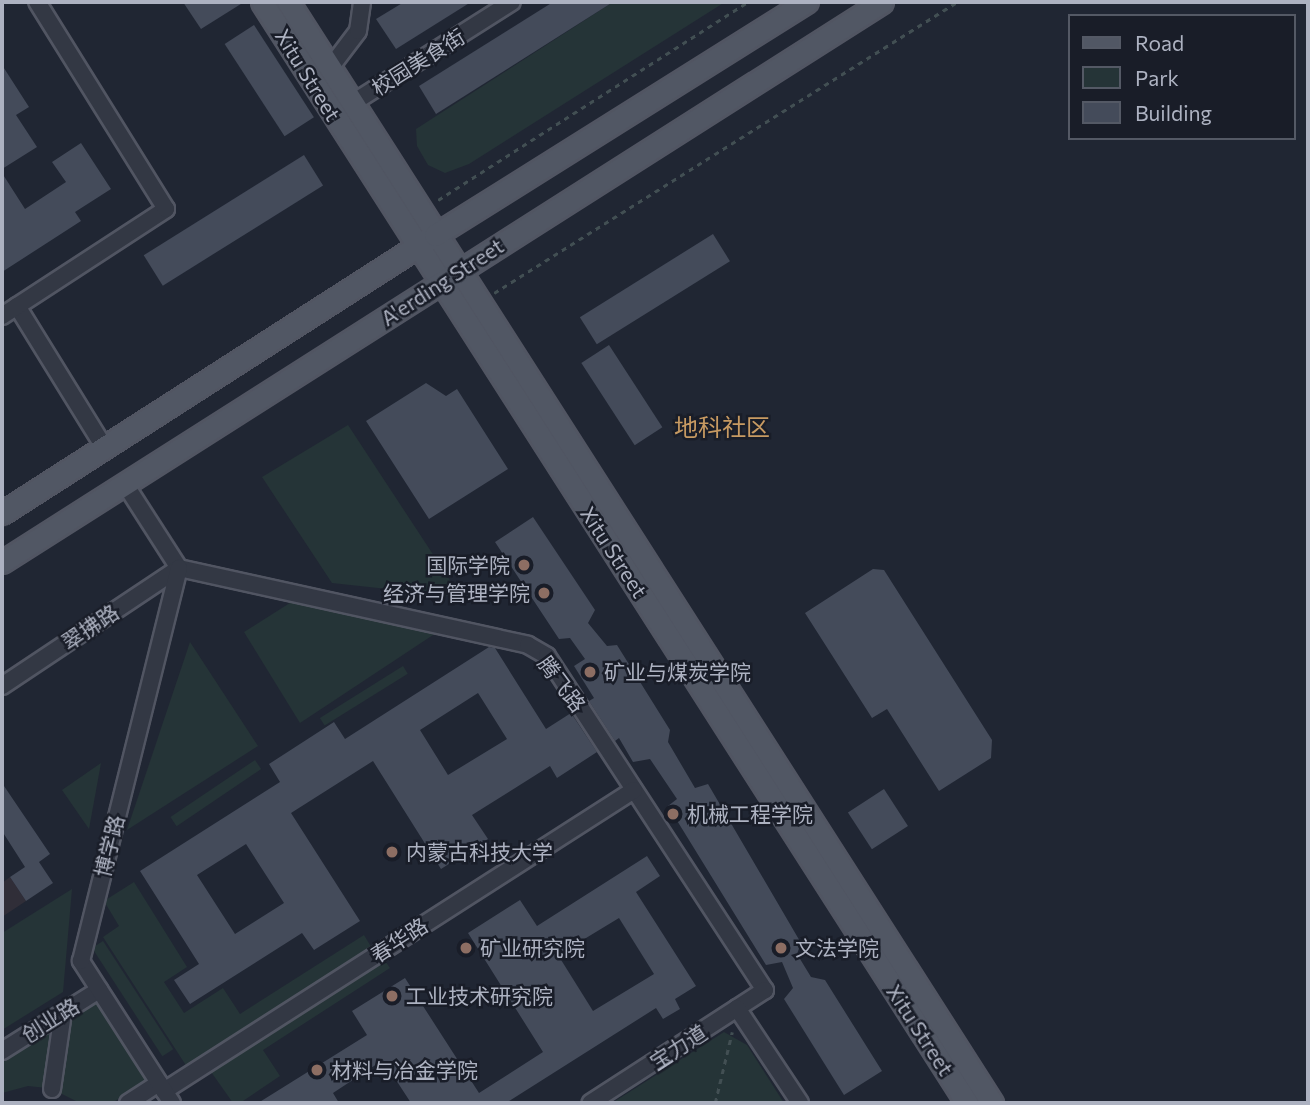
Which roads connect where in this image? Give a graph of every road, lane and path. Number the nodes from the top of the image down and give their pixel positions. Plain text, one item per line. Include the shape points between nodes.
1 (37, 2) edge
2 (262, 2) edge
3 (288, 2) edge
4 (362, 2) edge
5 (512, 2) edge
6 (748, 2) edge
7 (807, 2) edge
8 (882, 2) edge
9 (957, 2) edge
10 (330, 68) junction
11 (359, 99) dead end
12 (420, 212) junction
13 (426, 240) junction
14 (450, 277) junction
15 (478, 303) junction
16 (17, 306) junction
17 (2, 316) edge
18 (104, 447) junction
19 (125, 484) junction
20 (2, 513) edge
21 (2, 562) edge
22 (178, 568) junction
23 (2, 687) edge
24 (634, 790) junction
25 (99, 990) junction
26 (765, 990) joint
27 (737, 1009) junction
28 (63, 1013) junction
29 (2, 1051) edge
30 (52, 1089) dead end
31 (165, 1092) edge
32 (128, 1103) edge
33 (590, 1103) edge
34 (715, 1103) edge
35 (800, 1103) edge
36 (967, 1103) edge
37 (992, 1103) edge

1 - 16 street via 166,209
2 - 13 main road, Xitu Street
3 - 10 main road, Xitu Street
4 - 10 street via 358,32
5 - 11 street, 校园美食街
6 - 12 path
7 - 13 main road, A'erding Street
8 - 14 main road, A'erding Street
9 - 15 path
10 - 12 main road, Xitu Street
12 - 13 main road, Xitu Street
13 - 14 main road, Xitu Street
13 - 18 main road, A'erding Street
14 - 15 main road, Xitu Street
14 - 19 main road, A'erding Street
14 - 36 main road, Xitu Street
15 - 37 main road, Xitu Street
16 - 17 street
16 - 18 street
18 - 20 main road, A'erding Street
19 - 21 main road, A'erding Street
19 - 22 street
22 - 23 street, 翠拂路
22 - 24 street, 腾飞路 via 528,645 547,656
22 - 25 street, 博学路 via 81,961
24 - 26 street, 腾飞路
24 - 31 street, 春华路
25 - 28 street, 创业路
25 - 31 street, 博学路
26 - 27 street, 宝力道
27 - 33 street, 宝力道
27 - 34 path
27 - 35 street
28 - 29 street, 创业路
28 - 30 street
31 - 32 street, 春华路

